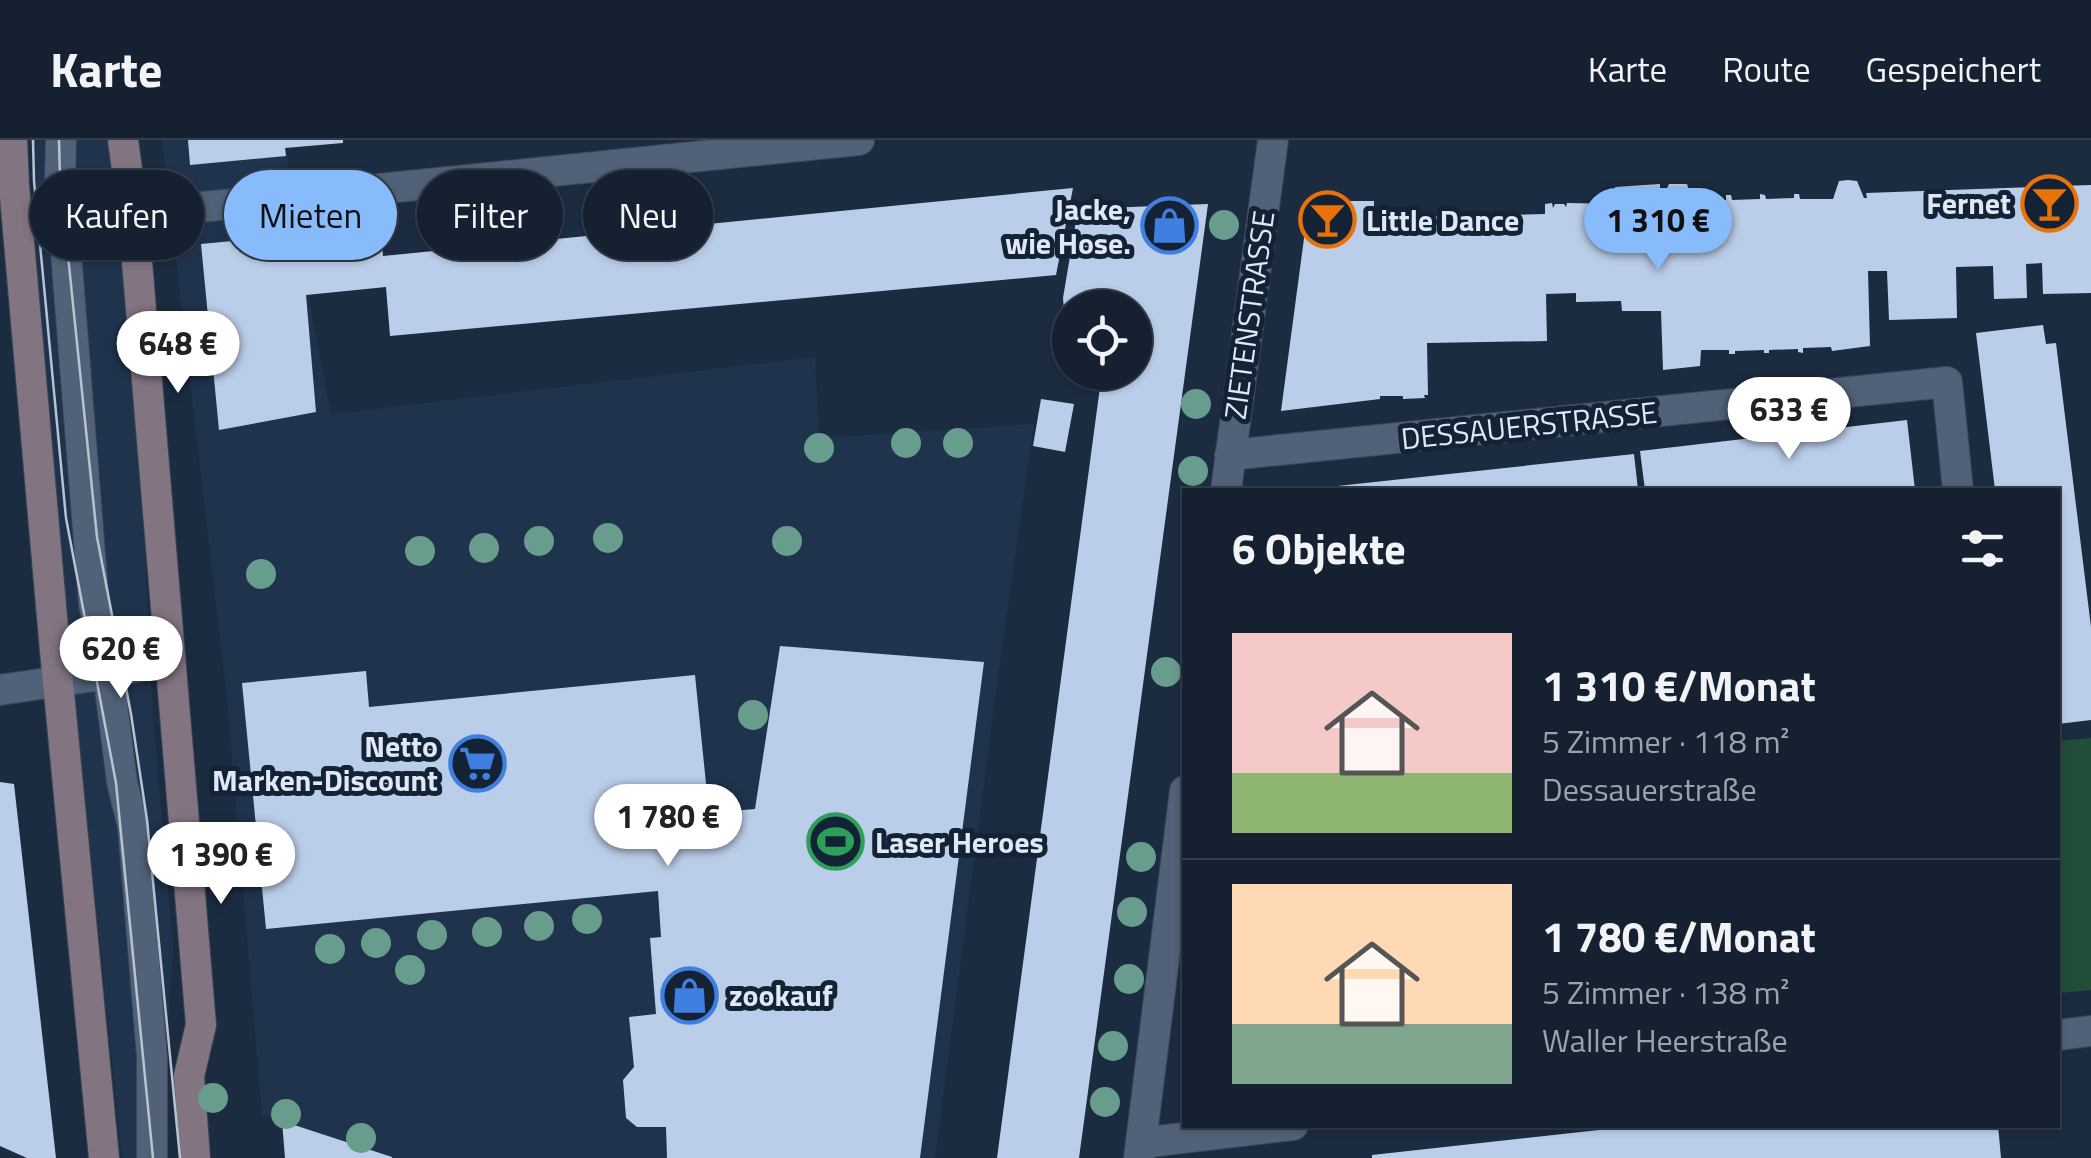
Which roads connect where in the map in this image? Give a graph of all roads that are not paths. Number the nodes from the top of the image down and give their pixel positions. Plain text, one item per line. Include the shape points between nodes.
1 (12, 140) edge
2 (61, 140) edge
3 (123, 140) edge
4 (858, 140) edge
5 (1273, 140) edge
6 (127, 170) edge
7 (204, 207) edge
8 (137, 260) edge
9 (1230, 456) junction
10 (1226, 488) edge
11 (1958, 488) edge
12 (170, 660) junction
13 (108, 674) junction
14 (58, 682) junction
15 (0, 690) edge
16 (1182, 820) edge
17 (2091, 1030) edge
18 (2060, 1035) edge
19 (152, 1057) junction
20 (189, 1076) junction
21 (1275, 1128) edge
22 (1140, 1150) edge
23 (104, 1158) edge
24 (152, 1158) edge
25 (195, 1158) edge

1 - 14 main road
2 - 13 street via 94,604
3 - 6 main road
4 - 7 street
5 - 9 street, ZIETENSTRASSE
8 - 12 main road
9 - 10 street, ZIETENSTRASSE
9 - 11 street, DESSAUERSTRASSE via 1947,382
12 - 13 street
12 - 20 main road via 201,1025
13 - 14 street
13 - 19 street via 132,827
14 - 15 street
14 - 23 main road
16 - 22 street
17 - 18 street
19 - 20 street
19 - 24 street
20 - 25 main road
21 - 22 street

